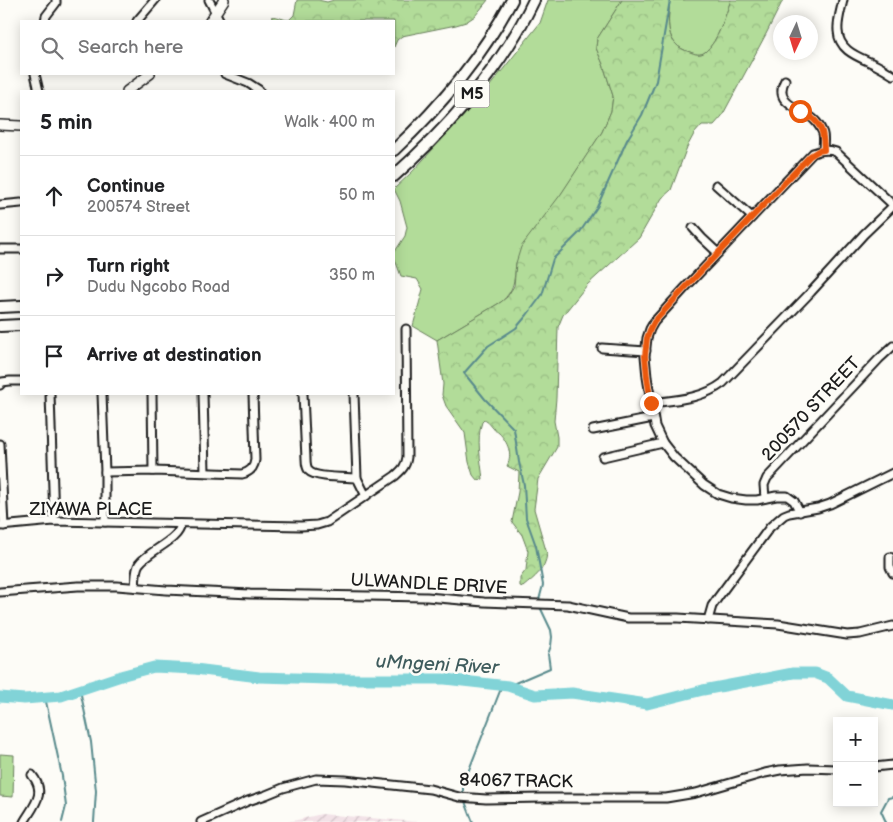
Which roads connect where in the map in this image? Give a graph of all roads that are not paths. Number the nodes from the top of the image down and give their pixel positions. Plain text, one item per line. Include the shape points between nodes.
1 (56, 0) edge
2 (155, 0) edge
3 (209, 0) edge
4 (224, 0) edge
5 (512, 0) edge
6 (534, 0) edge
7 (843, 0) edge
8 (215, 19) edge
9 (45, 20) edge
10 (138, 20) edge
11 (35, 75) edge
12 (149, 75) edge
13 (228, 75) edge
14 (893, 75) edge
15 (784, 80) dead end
16 (39, 90) edge
17 (128, 90) edge
18 (258, 90) edge
19 (0, 125) edge
20 (20, 126) edge
21 (395, 149) edge
22 (824, 150) junction
23 (395, 175) edge
24 (716, 185) dead end
25 (20, 203) edge
26 (0, 205) edge
27 (893, 205) edge
28 (752, 217) junction
29 (693, 228) dead end
30 (0, 249) edge
31 (20, 249) edge
32 (718, 253) junction
33 (20, 306) edge
34 (0, 307) edge
35 (20, 325) edge
36 (0, 326) edge
37 (406, 329) dead end
38 (602, 348) dead end
39 (891, 350) edge
40 (646, 351) junction
41 (20, 381) edge
42 (0, 386) edge
43 (50, 395) edge
44 (102, 395) edge
45 (152, 395) edge
46 (202, 395) edge
47 (253, 395) edge
48 (303, 395) edge
49 (354, 395) edge
50 (651, 403) junction
51 (653, 418) junction
52 (593, 430) dead end
53 (663, 443) junction
54 (0, 444) edge
55 (603, 457) dead end
56 (154, 471) junction
57 (105, 472) junction
58 (205, 472) junction
59 (893, 473) edge
60 (1, 478) edge
61 (357, 478) junction
62 (366, 496) junction
63 (765, 498) junction
64 (800, 512) junction
65 (54, 521) junction
66 (105, 522) junction
67 (181, 524) junction
68 (2, 526) edge
69 (890, 557) dead end
70 (893, 573) edge
71 (135, 587) junction
72 (0, 592) edge
73 (708, 620) junction
74 (893, 626) edge
75 (893, 765) edge
76 (878, 767) edge
77 (833, 769) edge
78 (32, 774) dead end
79 (24, 822) edge
80 (201, 822) edge

1 - 9 street
2 - 10 street
3 - 8 street
4 - 8 street
5 - 21 main road, M5 via 462,76 426,119
6 - 23 main road, M5 via 483,81 459,111
7 - 14 street via 838,30 843,46
11 - 16 street
12 - 17 street
13 - 18 street
15 - 22 street via 782,97 810,116 821,128
19 - 20 street
22 - 27 street via 836,152
22 - 28 street via 810,156
24 - 28 street
25 - 26 street
27 - 50 street via 723,383 702,395
28 - 32 street
29 - 32 street
30 - 31 street
32 - 40 street via 654,322
33 - 34 main road
35 - 36 main road
37 - 62 street, ZIYAWA PLACE via 406,463 395,476
38 - 40 street
39 - 63 street, 200570 STREET via 878,359 767,478
40 - 50 street
41 - 42 street via 2,382
43 - 65 street
44 - 57 street
45 - 56 street
46 - 58 street
47 - 58 street via 253,468 242,474
48 - 61 street via 306,466 309,471 319,476
49 - 61 street
50 - 51 street
51 - 52 street
51 - 53 street
53 - 55 street
53 - 63 street via 714,492 739,500
54 - 60 street
56 - 57 street
56 - 58 street
57 - 66 street
59 - 64 street via 830,504
60 - 68 street
61 - 62 street
62 - 67 street, ZIYAWA PLACE via 336,517 317,525
63 - 64 street via 787,496
64 - 73 street via 784,516 770,527 712,606
65 - 66 street, ZIYAWA PLACE
65 - 68 street, ZIYAWA PLACE
66 - 67 street, ZIYAWA PLACE
67 - 71 street via 174,536 140,564
69 - 70 street
71 - 72 street, ULWANDLE DRIVE via 78,586
71 - 73 street, ULWANDLE DRIVE via 194,592 427,597 568,605 628,618
73 - 74 street via 784,624 847,635
75 - 76 street
77 - 80 street, 84067 TRACK via 772,771 696,793 666,798 486,799 458,797 430,789 316,779 248,801
78 - 79 street via 39,786 38,797

